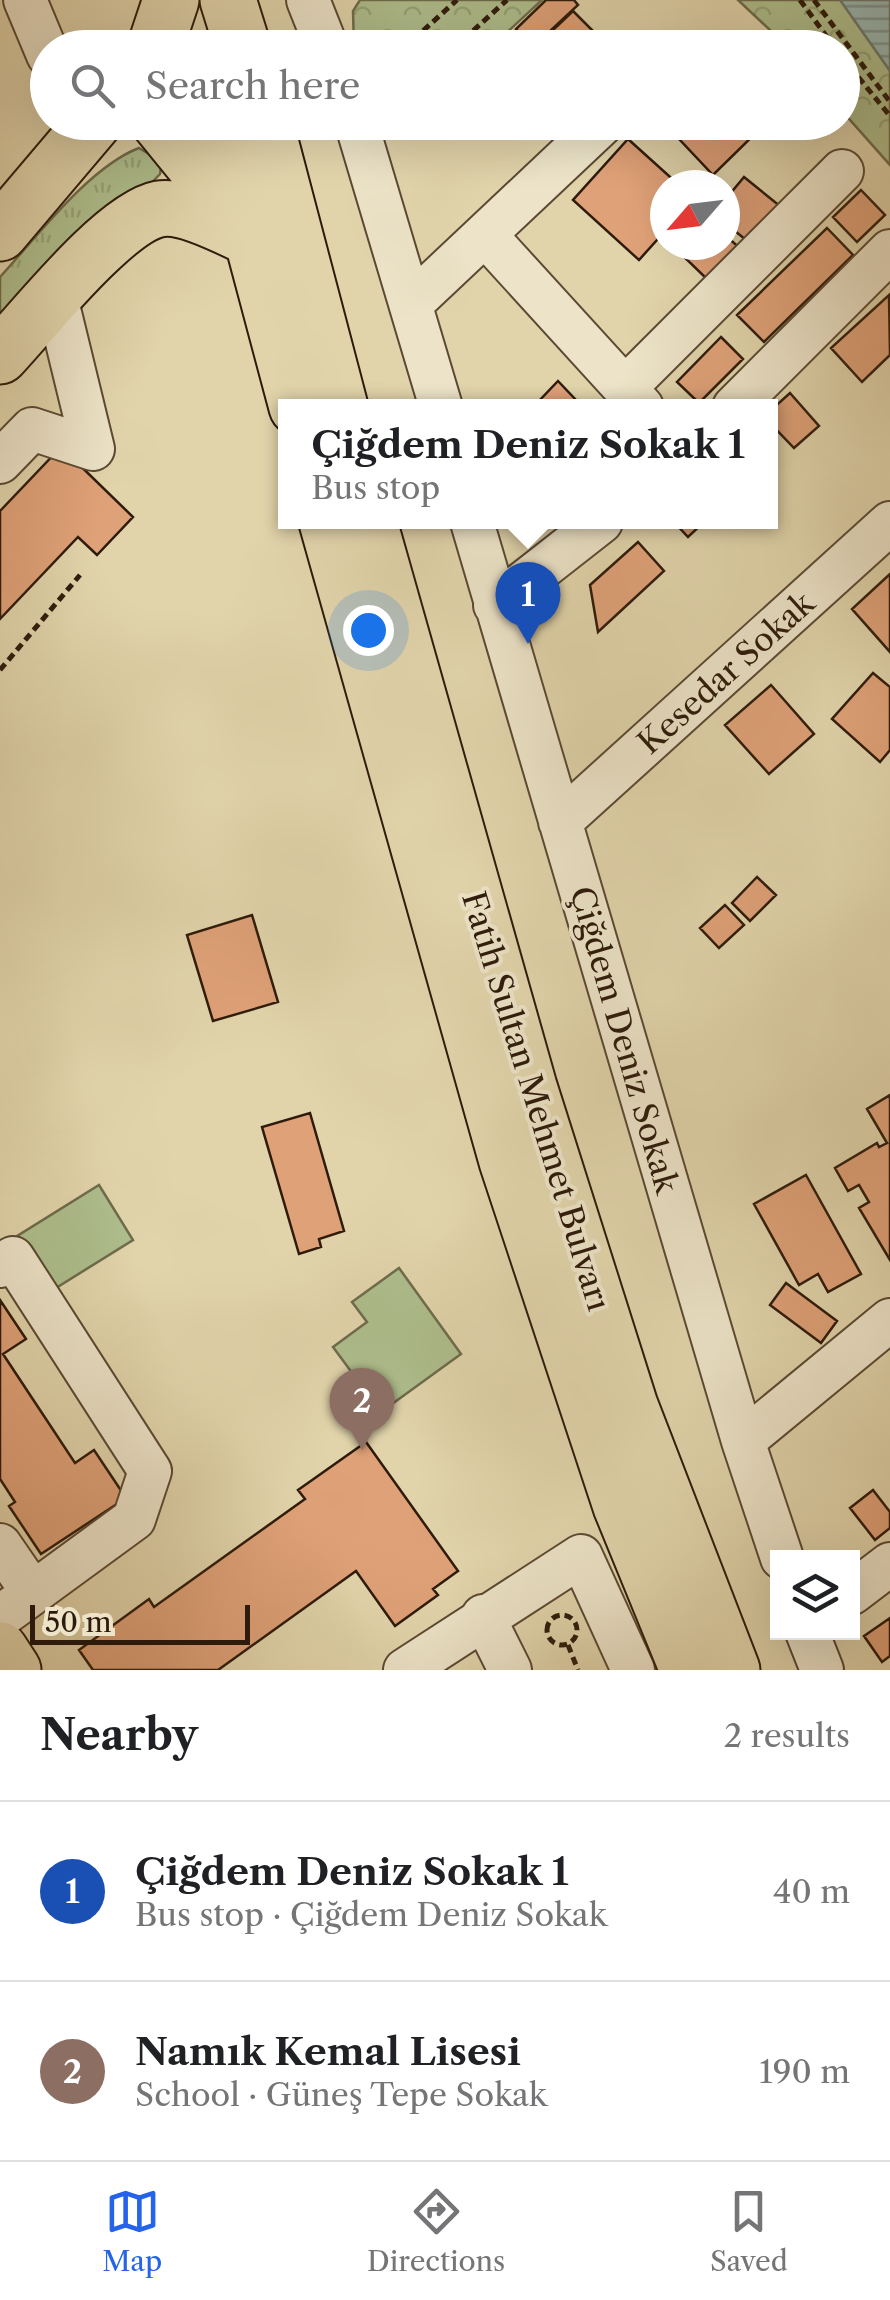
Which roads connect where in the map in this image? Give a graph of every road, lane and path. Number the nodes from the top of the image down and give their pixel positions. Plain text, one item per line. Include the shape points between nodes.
1 (171, 0) edge
2 (185, 0) edge
3 (228, 0) edge
4 (308, 0) edge
5 (457, 0) edge
6 (507, 0) edge
7 (800, 0) edge
8 (814, 0) edge
9 (164, 30) edge
10 (194, 30) edge
11 (237, 30) edge
12 (320, 30) edge
13 (424, 30) edge
14 (474, 30) edge
15 (822, 30) edge
16 (836, 30) edge
17 (860, 62) edge
18 (860, 79) edge
19 (890, 102) edge
20 (890, 116) edge
21 (54, 140) edge
22 (79, 140) edge
23 (173, 140) edge
24 (226, 140) edge
25 (270, 140) edge
26 (362, 140) edge
27 (586, 140) edge
28 (842, 171) dead end
29 (40, 185) junction
30 (0, 233) edge
31 (487, 237) junction
32 (254, 240) junction
33 (890, 251) edge
34 (56, 296) junction
35 (412, 302) junction
36 (0, 356) edge
37 (634, 397) edge
38 (295, 399) edge
39 (338, 399) edge
40 (439, 399) edge
41 (741, 399) edge
42 (0, 462) edge
43 (890, 523) edge
44 (329, 529) edge
45 (371, 529) edge
46 (474, 529) edge
47 (592, 529) edge
48 (80, 574) dead end
49 (495, 605) junction
50 (0, 670) edge
51 (560, 822) junction
52 (0, 1266) edge
53 (890, 1320) edge
54 (743, 1441) junction
55 (0, 1545) edge
56 (779, 1550) edge
57 (890, 1564) edge
58 (860, 1587) edge
59 (16, 1605) edge
60 (482, 1616) junction
61 (810, 1640) edge
62 (568, 1644) junction
63 (0, 1650) edge
64 (13, 1670) edge
65 (404, 1670) edge
66 (510, 1670) edge
67 (578, 1670) edge
68 (632, 1670) edge
69 (688, 1670) edge
70 (732, 1670) edge
71 (822, 1670) edge

1 - 9 main road
2 - 10 main road
3 - 11 main road
4 - 12 street
5 - 13 path
6 - 14 path
7 - 15 path
8 - 16 path
17 - 19 path
18 - 20 path
21 - 29 street
22 - 29 main road
23 - 32 main road
24 - 32 main road
25 - 39 main road
26 - 35 street
27 - 31 street
28 - 37 street
29 - 30 main road
31 - 35 street
31 - 37 street
32 - 34 main road via 196,215 160,209 118,230
32 - 38 main road
33 - 41 street
34 - 36 main road
34 - 42 street via 92,449 32,430
35 - 40 street
43 - 51 street, Kesedar Sokak
44 - 69 main road, Fatih Sultan Mehmet Bulvarı via 507,1161 621,1506
45 - 70 main road, Fatih Sultan Mehmet Bulvarı via 530,1087 624,1388
46 - 49 street, Çiğdem Deniz Sokak
47 - 49 street
48 - 50 path
49 - 51 street, Çiğdem Deniz Sokak
51 - 54 street, Çiğdem Deniz Sokak
52 - 59 street via 14,1258 150,1471 134,1519
53 - 54 street
54 - 56 street, Çiğdem Deniz Sokak
55 - 59 street
57 - 58 street
60 - 65 street
60 - 66 street
60 - 68 street via 580,1556
61 - 71 street
62 - 62 path via 548,1637 556,1616 576,1624
62 - 67 path
63 - 64 main road

